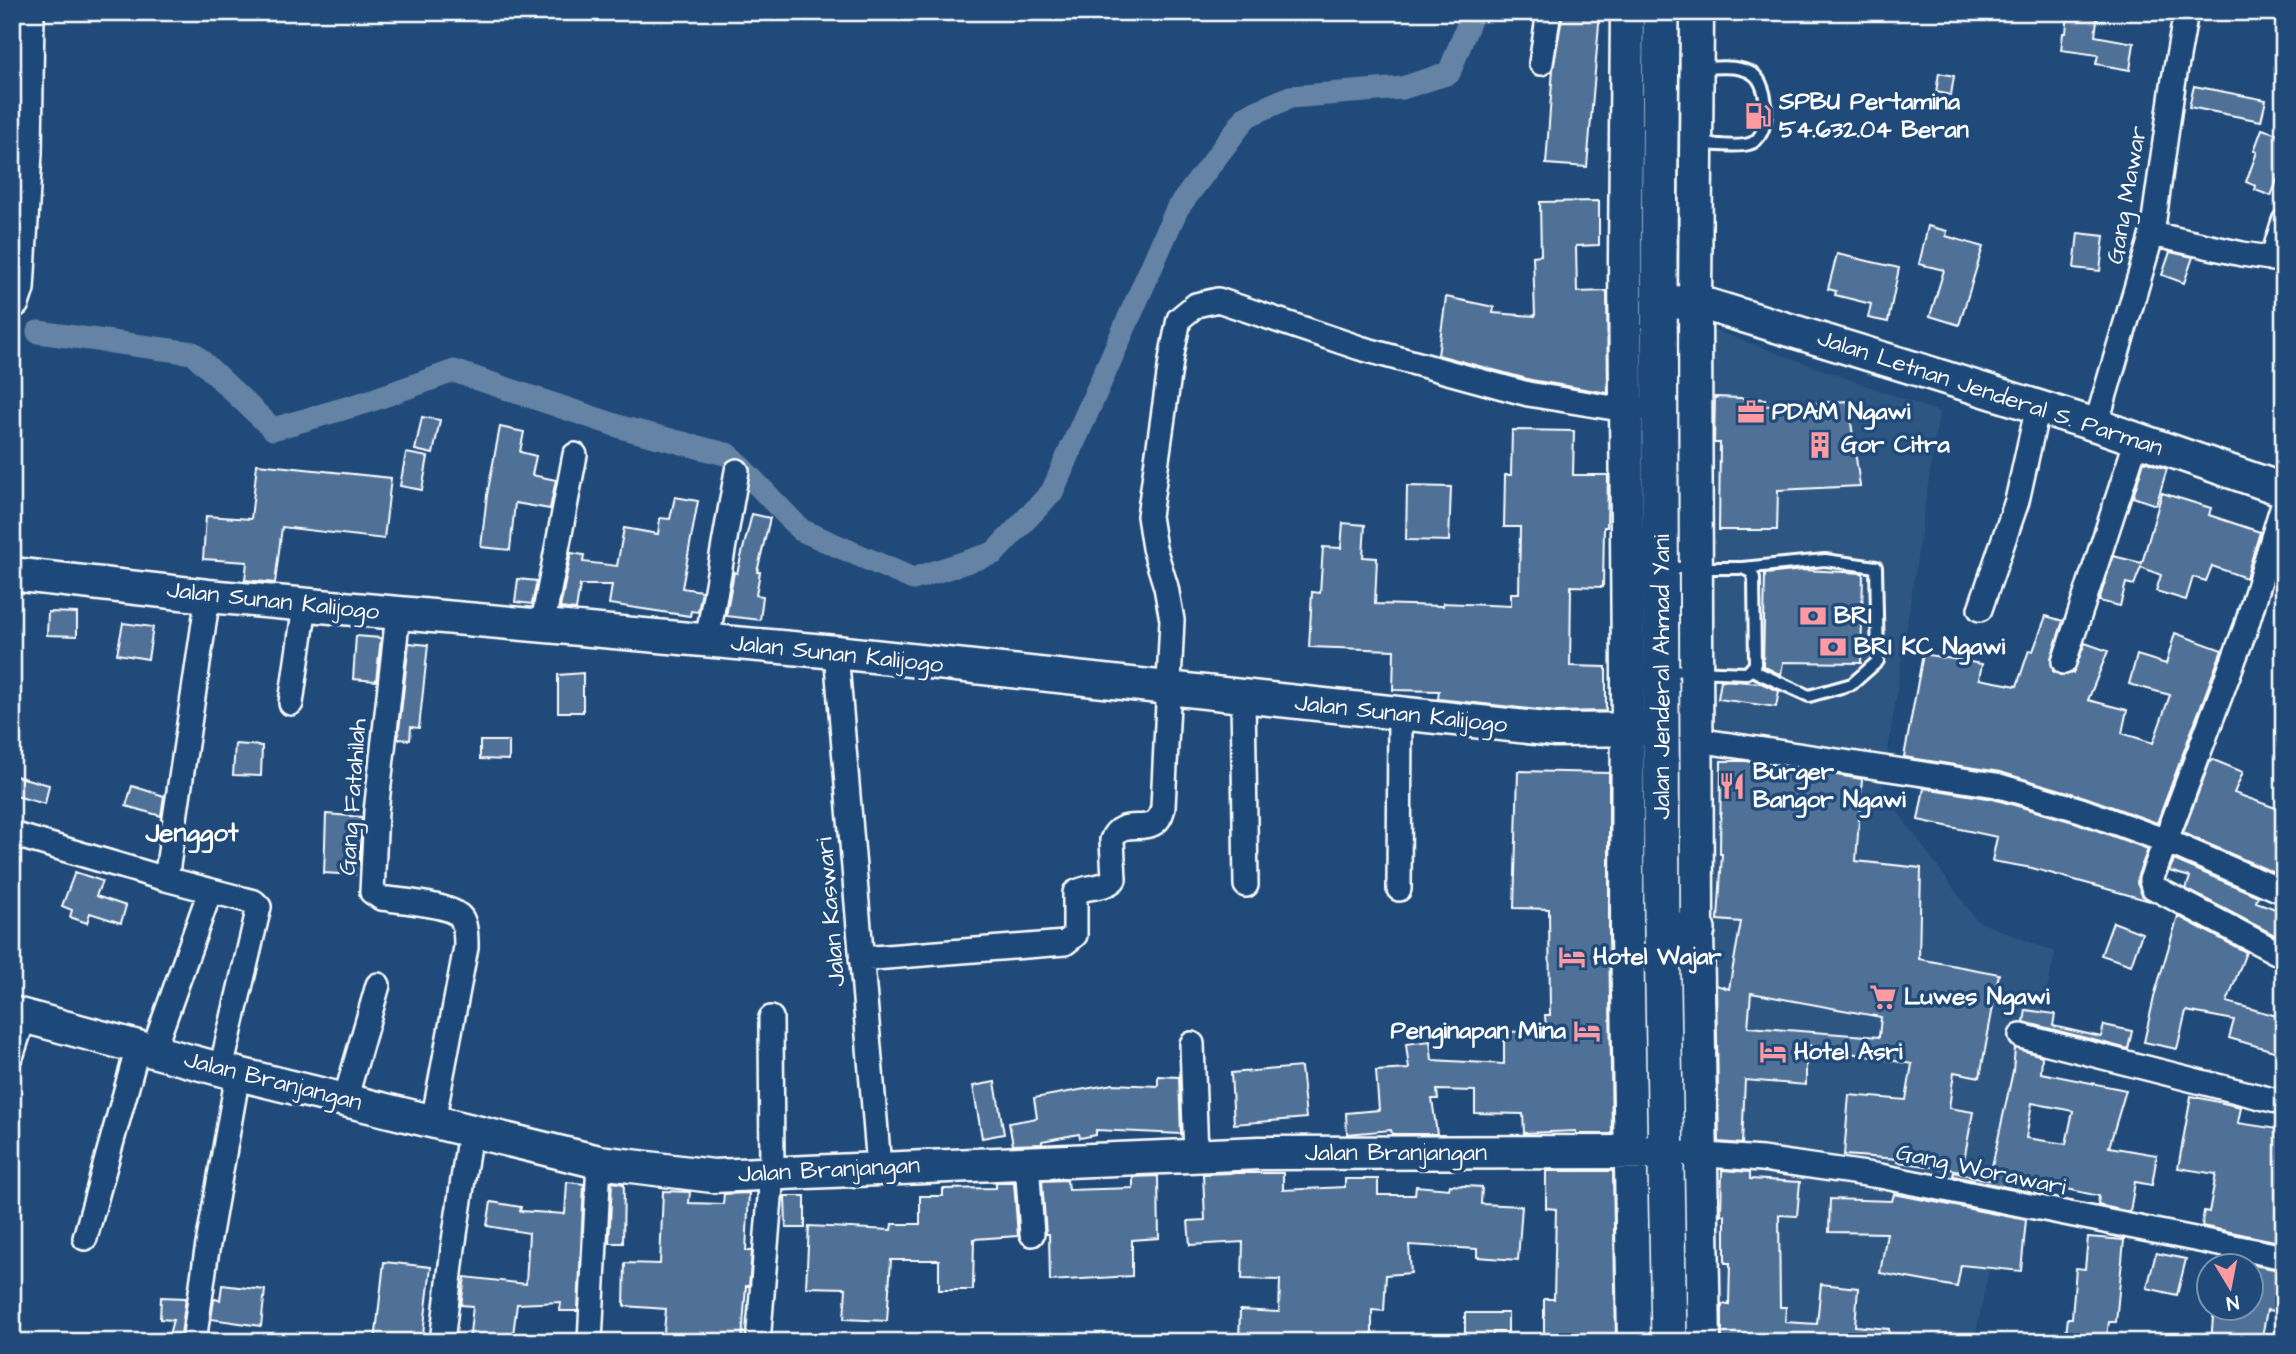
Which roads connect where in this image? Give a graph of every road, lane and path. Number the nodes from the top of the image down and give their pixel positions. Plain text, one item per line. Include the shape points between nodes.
1 (32, 12) edge
2 (1549, 12) edge
3 (1627, 12) edge
4 (1661, 12) edge
5 (1697, 12) edge
6 (2186, 12) edge
7 (1541, 63) dead end
8 (1696, 68) junction
9 (1696, 144) junction
10 (2284, 221) edge
11 (2152, 234) junction
12 (2278, 260) edge
13 (1659, 302) junction
14 (1695, 303) junction
15 (12, 308) edge
16 (2038, 407) junction
17 (1660, 408) junction
18 (1626, 410) junction
19 (2096, 425) junction
20 (2137, 439) junction
21 (575, 455) dead end
22 (737, 471) dead end
23 (2284, 490) edge
24 (2284, 501) edge
25 (1661, 568) junction
26 (1697, 568) junction
27 (1742, 568) junction
28 (12, 574) edge
29 (208, 596) junction
30 (305, 605) junction
31 (1980, 609) dead end
32 (398, 614) junction
33 (542, 627) junction
34 (707, 641) junction
35 (836, 652) junction
36 (2064, 662) dead end
37 (1662, 670) junction
38 (1752, 670) junction
39 (1698, 671) junction
40 (1169, 688) junction
41 (1243, 697) junction
42 (291, 703) dead end
43 (1400, 715) junction
44 (1627, 729) junction
45 (1662, 729) junction
46 (1697, 740) junction
47 (12, 834) edge
48 (2166, 841) junction
49 (166, 879) junction
50 (1246, 885) dead end
51 (1399, 889) dead end
52 (210, 891) junction
53 (2284, 892) edge
54 (1662, 930) junction
55 (1697, 930) junction
56 (2284, 956) edge
57 (861, 959) junction
58 (378, 985) dead end
59 (18, 1015) edge
60 (771, 1018) dead end
61 (2021, 1036) dead end
62 (1192, 1044) dead end
63 (146, 1049) junction
64 (12, 1054) edge
65 (230, 1072) junction
66 (345, 1100) junction
67 (2284, 1103) edge
68 (433, 1122) junction
69 (470, 1131) junction
70 (1630, 1152) junction
71 (1665, 1152) junction
72 (1700, 1153) junction
73 (1196, 1155) junction
74 (1027, 1162) junction
75 (599, 1163) junction
76 (879, 1167) junction
77 (772, 1174) junction
78 (1032, 1234) dead end
79 (85, 1238) dead end
80 (2284, 1257) edge
81 (194, 1342) edge
82 (442, 1342) edge
83 (590, 1342) edge
84 (758, 1342) edge
85 (1634, 1342) edge
86 (1669, 1342) edge
87 (1704, 1342) edge

1 - 15 street via 22,289
2 - 7 street
3 - 18 street
4 - 13 main road, Jalan Jenderal Ahmad Yani
5 - 8 street
6 - 11 street, Gang Mawar
8 - 9 street
8 - 9 lane via 1741,68 1755,75 1765,88 1765,127 1759,138 1749,144
9 - 14 street
10 - 12 street
11 - 12 street
11 - 19 street, Gang Mawar
13 - 14 street, Jalan Letnan Jenderal S. Parman
13 - 17 main road, Jalan Jenderal Ahmad Yani
14 - 16 street, Jalan Letnan Jenderal S. Parman
14 - 26 street
16 - 19 street, Jalan Letnan Jenderal S. Parman
16 - 31 street via 2017,502
17 - 18 street
17 - 25 main road, Jalan Jenderal Ahmad Yani
18 - 40 street via 1528,394 1360,348 1218,300 1196,305 1179,319 1149,516 1172,620
18 - 44 street
19 - 20 street, Jalan Letnan Jenderal S. Parman
20 - 23 street, Jalan Letnan Jenderal S. Parman
20 - 36 street
21 - 33 street
22 - 34 street
24 - 48 street via 2246,627
25 - 26 lane
25 - 37 main road, Jalan Jenderal Ahmad Yani
26 - 27 lane
26 - 39 street
27 - 38 lane via 1754,578
27 - 38 lane via 1825,560 1876,567 1878,661 1852,684 1809,696
28 - 29 street, Jalan Sunan Kalijogo
29 - 30 street, Jalan Sunan Kalijogo
29 - 49 street
30 - 32 street, Jalan Sunan Kalijogo
30 - 42 street
32 - 33 street, Jalan Sunan Kalijogo
32 - 68 street, Gang Fatahilah via 372,892 381,898 458,913 466,932
33 - 34 street, Jalan Sunan Kalijogo
34 - 35 street, Jalan Sunan Kalijogo
35 - 40 street, Jalan Sunan Kalijogo
35 - 57 street, Jalan Kaswari
37 - 39 lane
37 - 45 main road, Jalan Jenderal Ahmad Yani
38 - 39 lane
39 - 46 street
40 - 41 street, Jalan Sunan Kalijogo
40 - 57 street via 1161,820 1121,828 1114,834 1114,879 1074,893 1071,939
41 - 43 street, Jalan Sunan Kalijogo
41 - 50 street
43 - 44 street, Jalan Sunan Kalijogo via 1555,730
43 - 51 street
44 - 45 street, Jalan Sunan Kalijogo
44 - 70 street
45 - 54 main road, Jalan Jenderal Ahmad Yani
46 - 48 street via 1996,785
46 - 55 street
47 - 49 street
48 - 53 street
48 - 56 street via 2151,880 2153,887
49 - 52 street
52 - 63 street
52 - 65 street via 259,907
54 - 55 main road
54 - 71 main road, Jalan Jenderal Ahmad Yani
55 - 72 street
57 - 76 street, Jalan Kaswari
58 - 66 street
59 - 63 street, Jalan Branjangan
59 - 64 street
60 - 77 street
61 - 67 street
62 - 73 street
63 - 65 street, Jalan Branjangan
63 - 79 street
65 - 66 street, Jalan Branjangan
65 - 81 street
66 - 68 street, Jalan Branjangan
68 - 69 street, Jalan Branjangan
69 - 75 street, Jalan Branjangan
69 - 82 street
70 - 71 street, Jalan Branjangan
70 - 73 street, Jalan Branjangan
70 - 85 street
71 - 72 street, Gang Worawari
71 - 86 main road, Jalan Jenderal Ahmad Yani
72 - 80 street, Gang Worawari via 1880,1176
72 - 87 street
73 - 74 street, Jalan Branjangan
74 - 76 street, Jalan Branjangan
74 - 78 street
75 - 77 street, Jalan Branjangan via 713,1176
75 - 83 street
76 - 77 street, Jalan Branjangan
77 - 84 street

